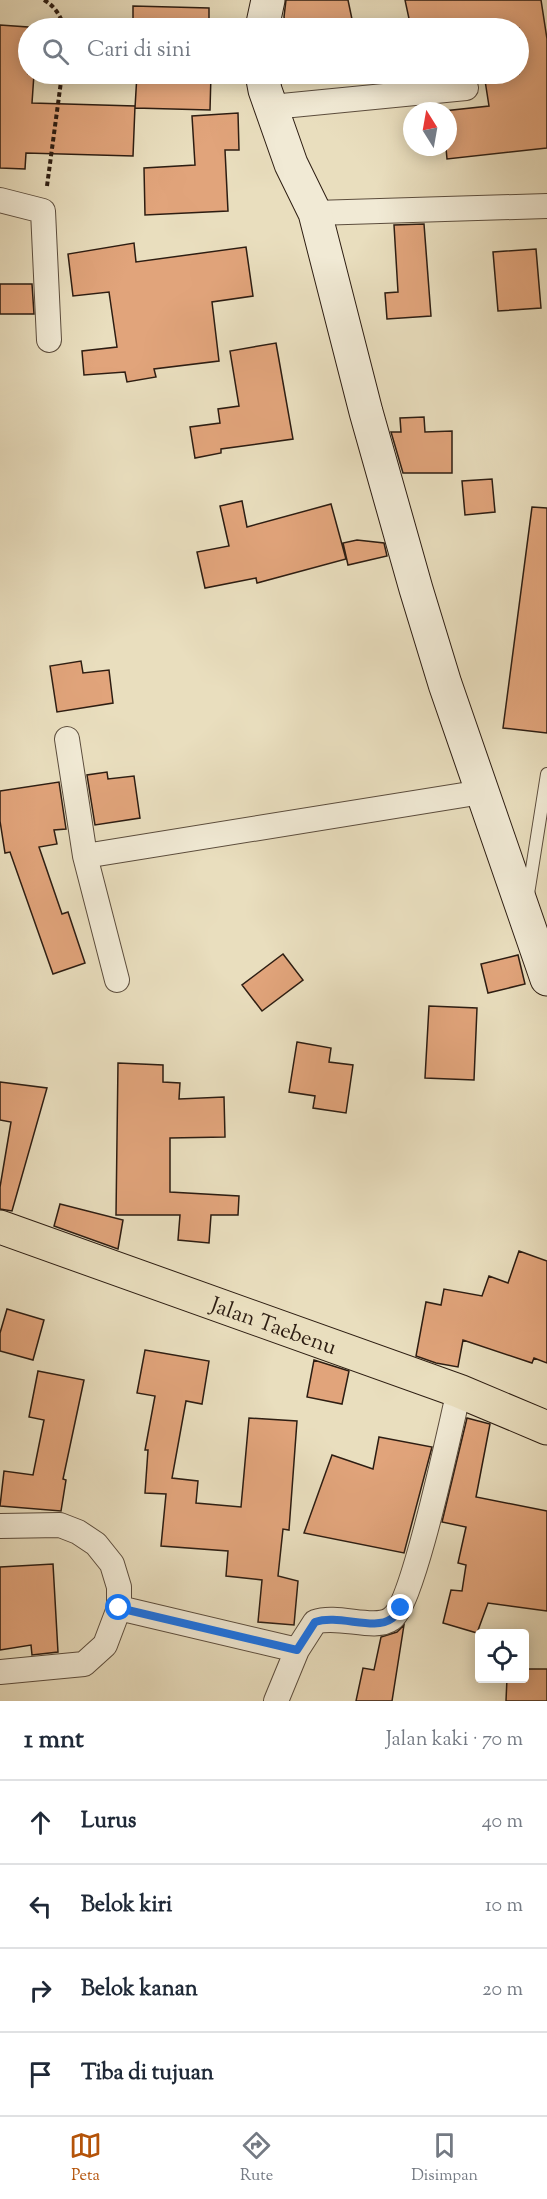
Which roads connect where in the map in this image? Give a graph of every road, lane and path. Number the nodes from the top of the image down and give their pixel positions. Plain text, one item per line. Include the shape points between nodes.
1 (44, 0) edge
2 (268, 0) edge
3 (61, 18) edge
4 (264, 18) edge
5 (61, 84) edge
6 (264, 84) edge
7 (466, 88) dead end
8 (272, 106) junction
9 (0, 200) edge
10 (547, 206) edge
11 (43, 212) junction
12 (315, 213) junction
13 (49, 340) dead end
14 (68, 739) dead end
15 (547, 774) edge
16 (483, 792) junction
17 (85, 856) junction
18 (533, 921) edge
19 (547, 979) edge
20 (117, 980) dead end
21 (0, 1227) edge
22 (459, 1391) junction
23 (547, 1428) edge
24 (0, 1526) edge
25 (119, 1608) junction
26 (297, 1650) junction
27 (0, 1672) edge
28 (276, 1701) edge

1 - 3 path
2 - 4 street
5 - 11 path
6 - 8 street
7 - 8 street
8 - 12 street via 291,164
9 - 11 street
10 - 12 street
11 - 13 street
12 - 16 street via 416,589
14 - 17 street
15 - 18 lane
16 - 17 street
16 - 18 street
17 - 20 street
18 - 19 street
21 - 22 main road, Jalan Taebenu
22 - 23 main road, Jalan Taebenu
22 - 26 street via 414,1572 401,1608 391,1619 378,1624 338,1618 315,1622
24 - 25 street via 60,1525 96,1544 112,1564 119,1587
25 - 26 street
25 - 27 street via 105,1645 84,1664
26 - 28 street

